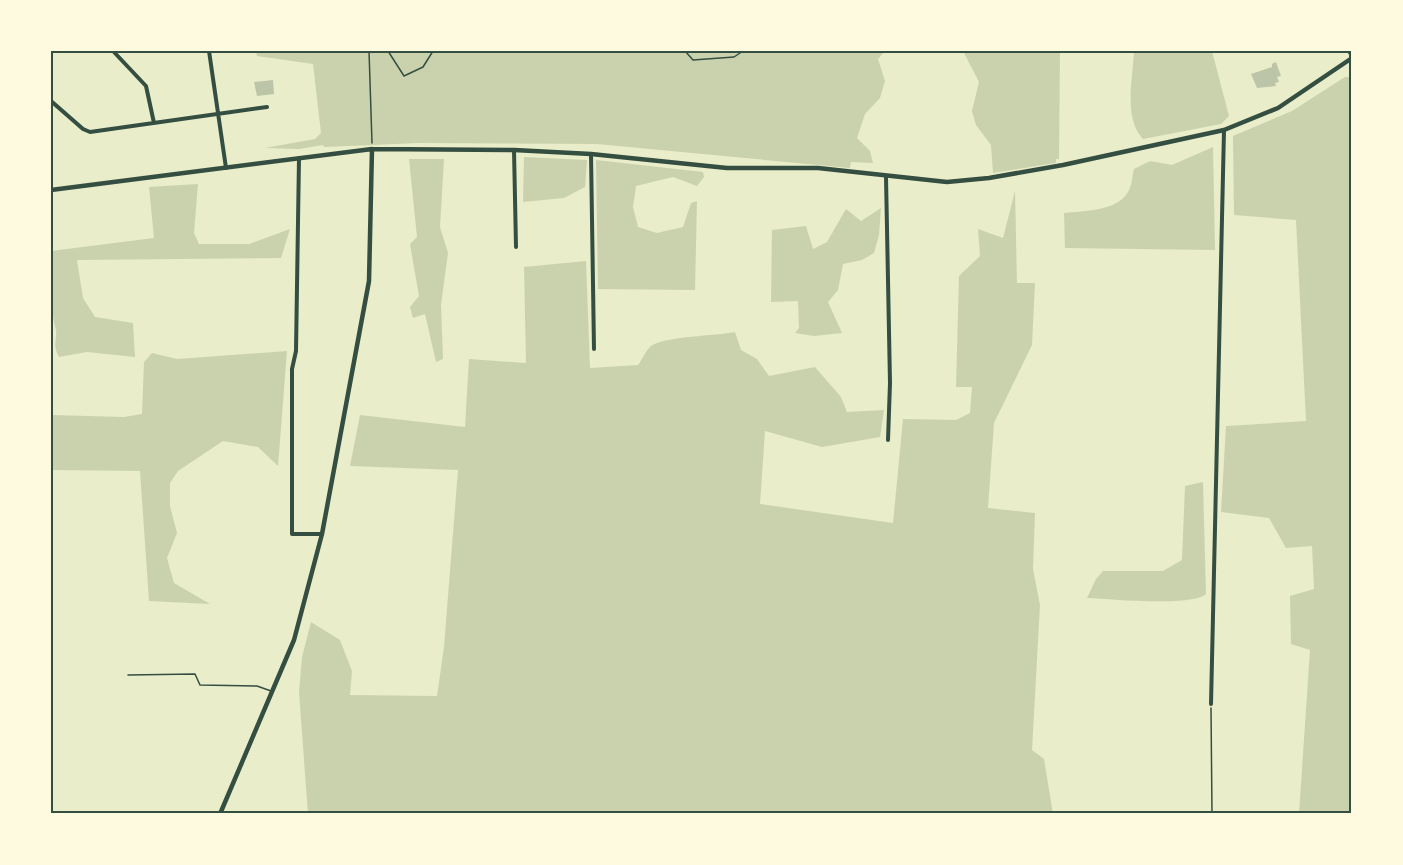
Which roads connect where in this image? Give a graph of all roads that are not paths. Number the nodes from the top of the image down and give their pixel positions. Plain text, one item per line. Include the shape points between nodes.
1 (113, 51) edge
2 (209, 51) edge
3 (1349, 51) edge
4 (1352, 57) edge
5 (51, 100) edge
6 (267, 107) dead end
7 (218, 113) junction
8 (154, 123) junction
9 (1224, 130) junction
10 (372, 149) junction
11 (514, 150) junction
12 (591, 154) junction
13 (299, 158) junction
14 (225, 168) junction
15 (886, 177) junction
16 (51, 190) edge
17 (516, 247) dead end
18 (594, 349) dead end
19 (888, 440) dead end
20 (322, 534) junction
21 (128, 675) dead end
22 (272, 692) junction
23 (1211, 704) road end
24 (220, 814) edge

1 - 8 street via 146,86
2 - 7 street
3 - 4 street
4 - 9 street via 1278,108
5 - 8 street via 75,124 90,132
6 - 7 street
7 - 8 street
7 - 14 street
9 - 15 street via 989,178 947,182
9 - 23 street
10 - 11 street
10 - 13 street
10 - 20 street via 369,281
11 - 12 street
11 - 17 street
12 - 15 street via 727,168 818,168
12 - 18 street
13 - 14 street
13 - 20 street via 296,351 292,369 292,534
14 - 16 street
15 - 19 street
20 - 22 street via 294,640
21 - 22 lane via 195,674 200,685 257,686
22 - 24 street

